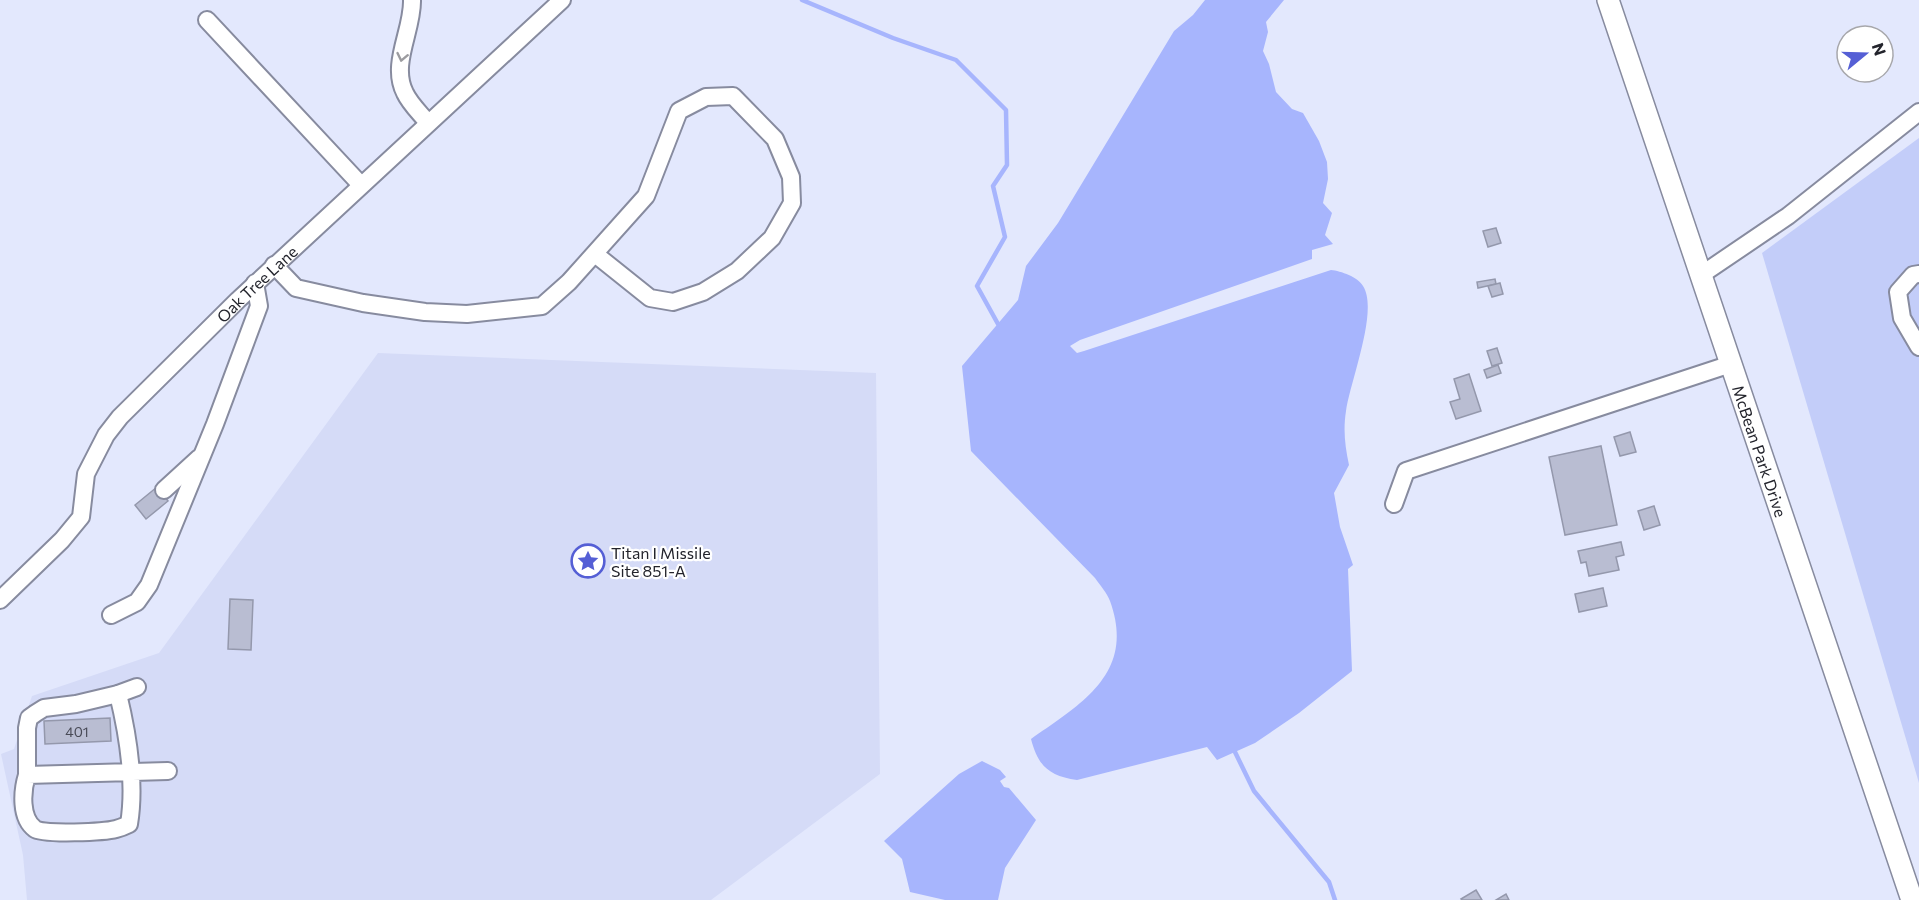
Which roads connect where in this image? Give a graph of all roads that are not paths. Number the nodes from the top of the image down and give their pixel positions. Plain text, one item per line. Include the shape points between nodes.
1 (561, 0) edge
2 (1608, 0) edge
3 (413, 4) edge
4 (207, 20) dead end
5 (1919, 112) edge
6 (428, 123) junction
7 (361, 185) junction
8 (595, 254) junction
9 (274, 265) junction
10 (1919, 274) edge
11 (1701, 275) junction
12 (255, 283) junction
13 (1919, 347) edge
14 (1731, 364) junction
15 (202, 455) junction
16 (164, 490) dead end
17 (1394, 504) dead end
18 (0, 600) edge
19 (111, 615) dead end
20 (137, 687) dead end
21 (118, 694) junction
22 (168, 771) dead end
23 (130, 772) junction
24 (27, 775) junction
25 (1912, 900) edge

1 - 6 street, Oak Tree Lane
2 - 11 main road, McBean Park Drive
3 -> 6 street via 400,83
4 - 7 street
5 - 11 street via 1788,216
6 - 7 street, Oak Tree Lane
7 - 9 street, Oak Tree Lane
8 - 8 street via 646,196 679,111 706,97 733,96 775,140 791,177 792,203 772,238 737,271 703,292 673,302 650,298
8 - 9 street via 542,306 466,314 363,303 296,288
9 - 12 street, Oak Tree Lane
10 - 13 street via 1913,275 1898,292 1902,318
11 - 14 main road, McBean Park Drive
12 - 15 street via 259,306
12 - 18 street, Oak Tree Lane via 120,417 86,474 81,517
14 - 17 street via 1406,471
14 - 25 main road, McBean Park Drive
15 - 16 street
15 - 19 street via 149,585 136,602
20 - 21 street
21 - 23 street
21 - 24 street via 44,708 29,718
22 - 23 street
23 - 24 street
23 - 24 street via 129,824 115,830 49,833 36,829 27,818 23,788

